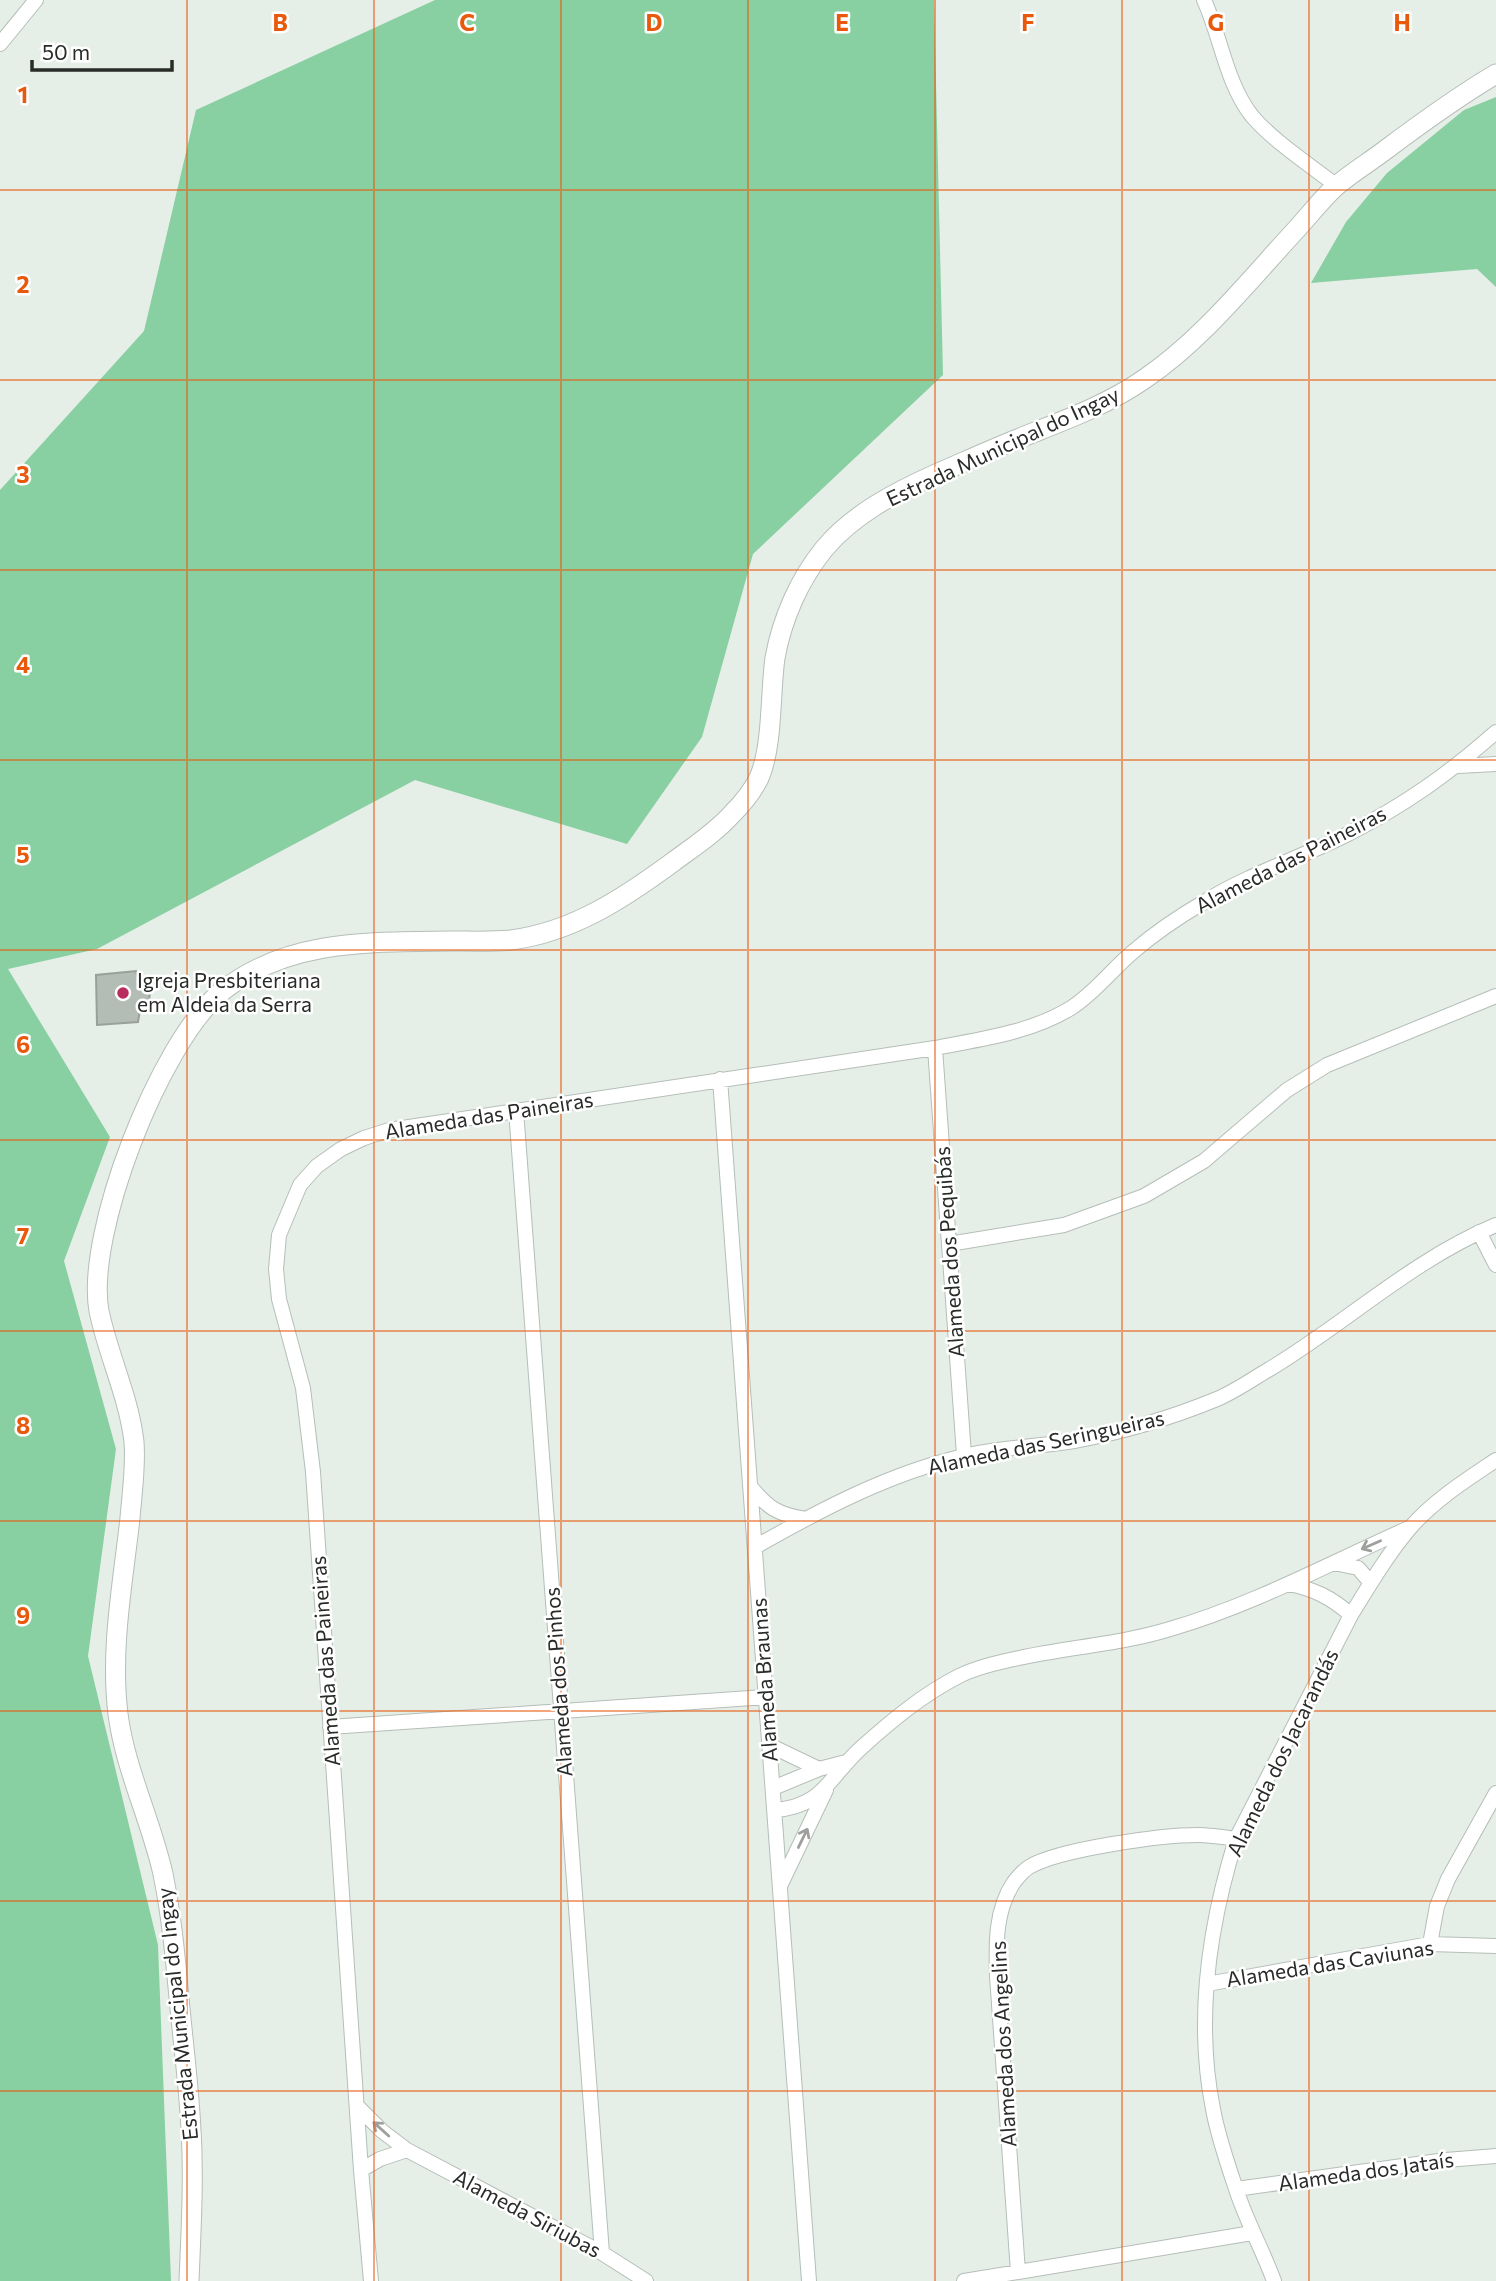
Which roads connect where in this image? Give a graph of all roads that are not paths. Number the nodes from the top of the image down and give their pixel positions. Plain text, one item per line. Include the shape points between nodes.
1 (35, 0) edge
2 (1204, 0) edge
3 (0, 44) edge
4 (1496, 75) edge
5 (1337, 186) junction
6 (1496, 732) edge
7 (1496, 764) edge
8 (1457, 767) junction
9 (1496, 996) edge
10 (935, 1048) junction
11 (720, 1079) junction
12 (516, 1110) junction
13 (1496, 1225) edge
14 (1479, 1232) junction
15 (949, 1244) junction
16 (1496, 1265) edge
17 (964, 1455) junction
18 (1496, 1460) edge
19 (750, 1486) junction
20 (805, 1519) junction
21 (1410, 1527) junction
22 (755, 1547) junction
23 (1332, 1562) junction
24 (1371, 1583) junction
25 (1289, 1584) junction
26 (1351, 1615) junction
27 (766, 1697) junction
28 (561, 1712) junction
29 (330, 1727) junction
30 (769, 1745) junction
31 (846, 1762) junction
32 (820, 1769) junction
33 (773, 1788) junction
34 (827, 1788) junction
35 (1496, 1793) edge
36 (774, 1810) junction
37 (1236, 1839) junction
38 (780, 1887) junction
39 (1430, 1944) junction
40 (1496, 1946) edge
41 (1207, 1984) junction
42 (357, 2106) junction
43 (407, 2150) junction
44 (1496, 2156) edge
45 (361, 2170) junction
46 (1236, 2189) junction
47 (1252, 2233) junction
48 (601, 2253) junction
49 (1018, 2272) junction
50 (189, 2281) edge
51 (371, 2281) edge
52 (646, 2281) edge
53 (809, 2281) edge
54 (964, 2281) edge
55 (1274, 2281) edge

1 - 3 street
2 - 5 street via 1231,76 1252,115
4 - 5 street, Estrada Municipal do Ingay via 1439,110
5 - 50 street, Estrada Municipal do Ingay via 1189,343 1138,384 1088,411 887,498 852,521 825,547 784,621 766,753 758,779 732,814 701,841 630,894 550,932 508,940 342,944 263,965 214,997 192,1021 156,1085 108,1214 97,1279 99,1310 129,1412 134,1446 115,1642 116,1688 119,1723 153,1832 174,1944 191,2129
6 - 8 street, Alameda das Paineiras
7 - 8 street
8 - 10 street, Alameda das Paineiras via 1347,834 1205,901 1133,952 1072,1007 1040,1024
9 - 15 street via 1327,1065 1287,1090 1204,1161 1144,1196 1064,1225
10 - 11 street, Alameda das Paineiras
10 - 15 street, Alameda dos Pequibás
11 - 12 street, Alameda das Paineiras
11 - 19 street, Alameda Braunas
12 - 28 street, Alameda dos Pinhos
12 - 29 street, Alameda das Paineiras via 389,1130 341,1149 300,1185 279,1235 279,1298 303,1388 313,1472
13 - 14 street, Alameda das Seringueiras
14 - 16 street
14 - 17 street, Alameda das Seringueiras via 1442,1251 1310,1345 1221,1397 1172,1416 1075,1441
15 - 17 street, Alameda dos Pequibás
17 - 20 street, Alameda das Seringueiras via 885,1482
18 - 21 street
19 - 20 street via 783,1516
19 - 22 street, Alameda Braunas
20 - 22 street, Alameda das Seringueiras
21 -> 23 street
21 - 24 street, Alameda dos Jacarandás
22 - 27 street, Alameda Braunas
23 - 24 street via 1358,1568
23 - 25 street
24 - 26 street, Alameda dos Jacarandás
25 - 26 street via 1319,1592
25 - 31 street via 1170,1629 993,1664 960,1675 895,1717
26 - 37 street, Alameda dos Jacarandás
27 - 28 street
27 - 30 street, Alameda Braunas
28 - 29 street
28 - 48 street, Alameda dos Pinhos
29 - 42 street, Alameda das Paineiras
30 - 32 street
30 - 33 street, Alameda Braunas
31 - 32 street
31 - 34 street
32 - 33 street
33 - 36 street, Alameda Braunas
34 - 36 street via 804,1805
38 -> 34 street
35 - 39 street via 1448,1879
36 - 38 street, Alameda Braunas
37 - 41 street, Alameda dos Jacarandás via 1216,1911
37 - 49 street, Alameda dos Angelins via 1174,1837 1049,1859 1028,1867 1004,1901 996,1935 997,1976
38 - 53 street, Alameda Braunas
39 - 40 street, Alameda das Caviunas
39 - 41 street, Alameda das Caviunas
41 - 46 street, Alameda dos Jacarandás via 1205,2041 1213,2110
43 -> 42 street, Alameda Siriubas
42 - 45 street, Alameda das Paineiras
43 - 45 street
43 - 48 street, Alameda Siriubas
44 - 46 street, Alameda dos Jataís
45 - 51 street, Alameda das Paineiras
46 - 47 street, Alameda dos Jacarandás
47 - 49 street
47 - 55 street, Alameda dos Jacarandás
48 - 52 street, Alameda Siriubas
49 - 54 street

